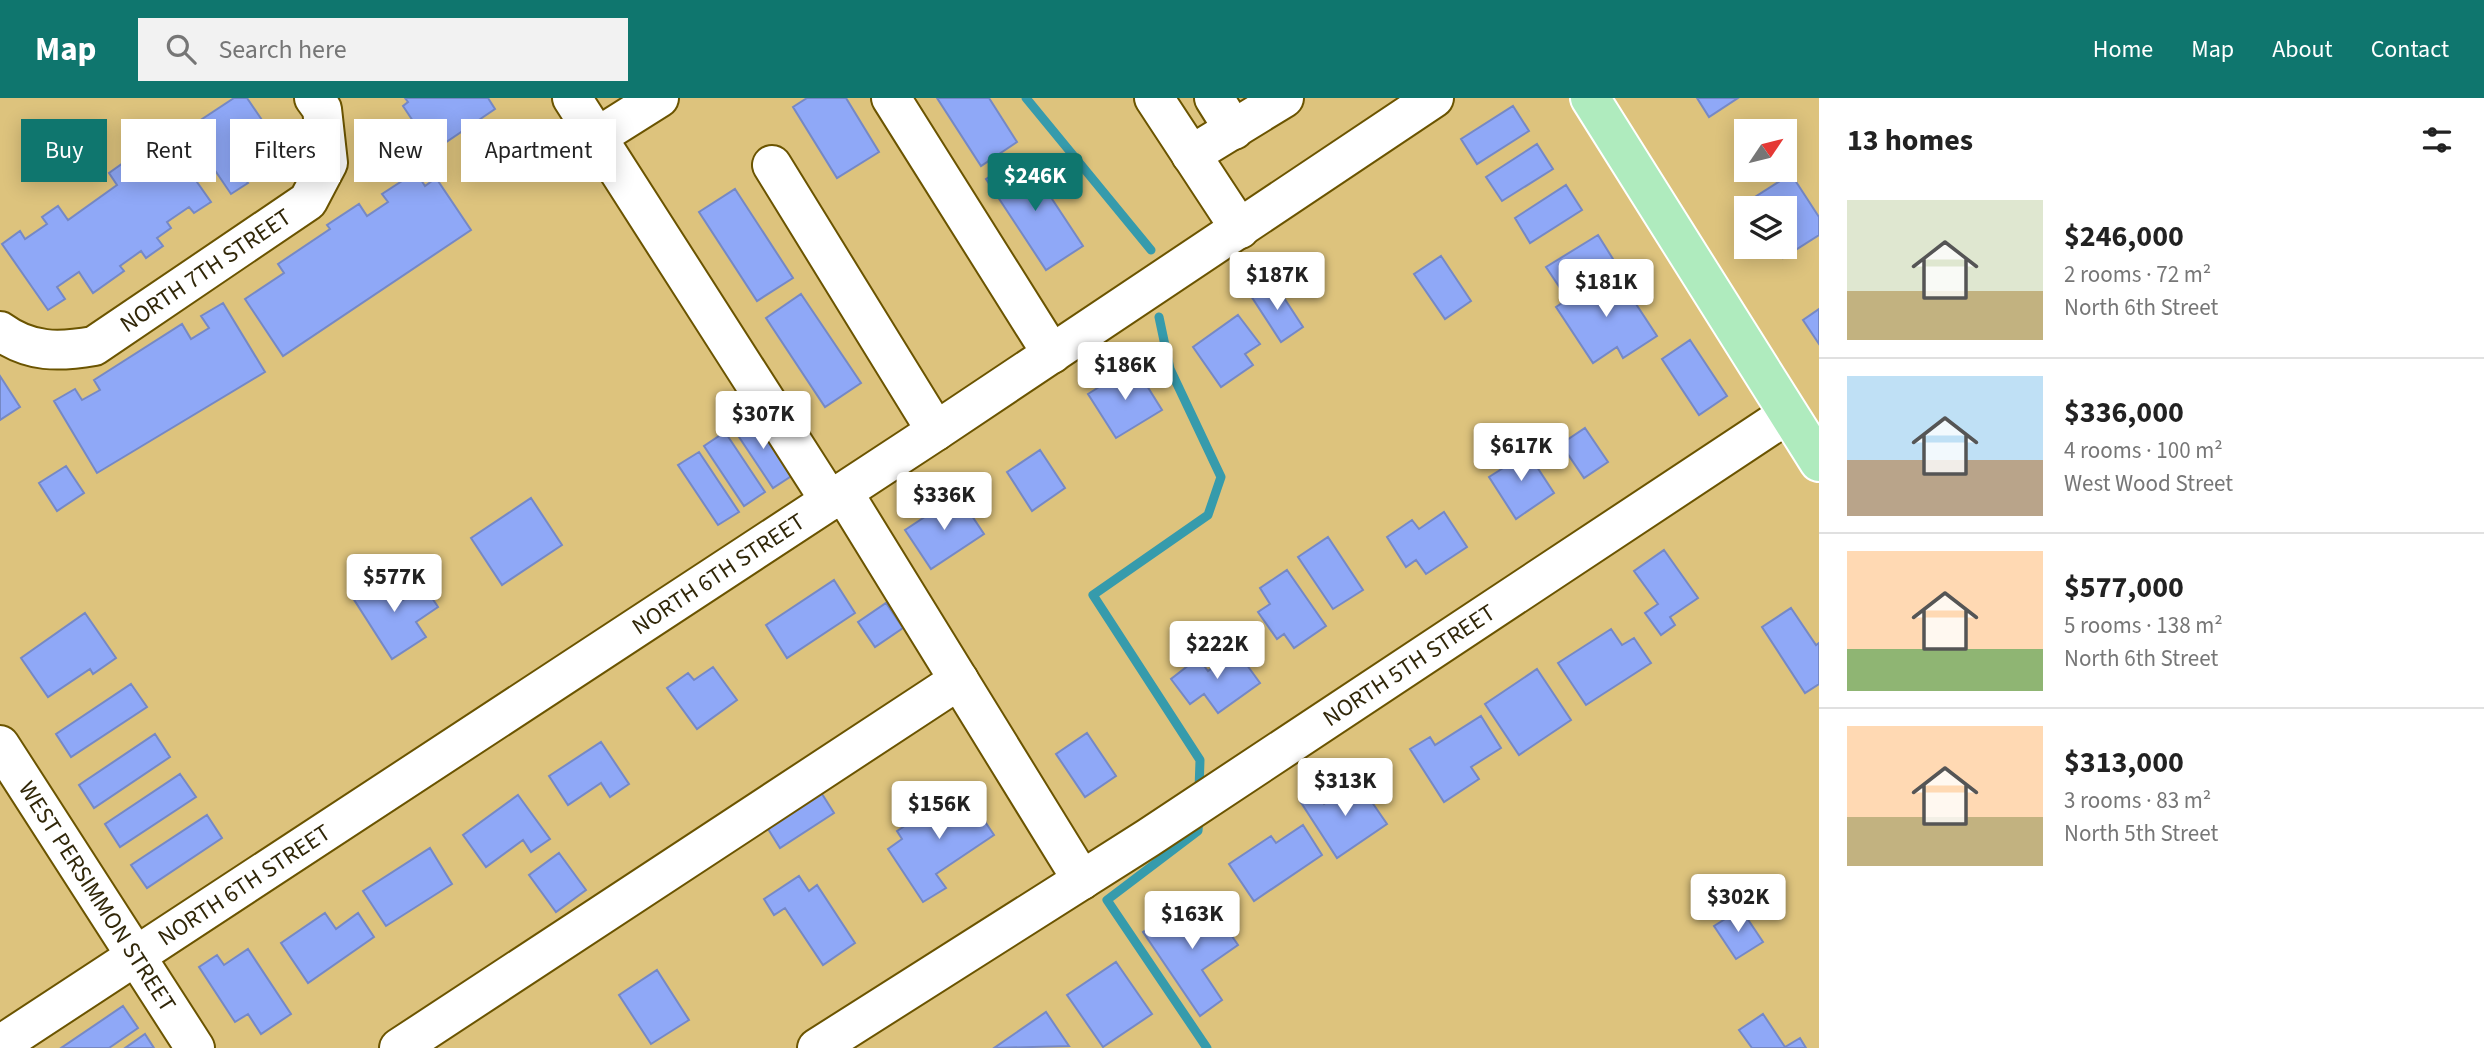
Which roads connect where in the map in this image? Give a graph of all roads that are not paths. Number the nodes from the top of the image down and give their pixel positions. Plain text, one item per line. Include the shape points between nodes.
1 (314, 98) edge
2 (572, 98) edge
3 (659, 98) edge
4 (891, 98) edge
5 (1154, 98) edge
6 (1214, 98) edge
7 (1284, 98) edge
8 (1434, 98) edge
9 (1590, 98) edge
10 (585, 119) edge
11 (616, 125) edge
12 (1234, 130) junction
13 (1191, 155) junction
14 (772, 165) dead end
15 (616, 166) edge
16 (1240, 229) junction
17 (0, 331) edge
18 (1052, 354) junction
19 (936, 432) junction
20 (1806, 432) edge
21 (836, 497) junction
22 (959, 680) junction
23 (0, 745) edge
24 (1082, 880) junction
25 (134, 956) junction
26 (0, 1045) edge
27 (195, 1048) edge
28 (399, 1048) edge
29 (817, 1048) edge

1 - 17 street, NORTH 7TH STREET via 322,109 328,163 308,201 94,346 38,351
2 - 10 street
3 - 11 street
4 - 18 street
5 - 13 street
6 - 12 street
7 - 12 street
8 - 16 street, NORTH 6TH STREET
9 - 20 main road
12 - 13 street
13 - 16 street
14 - 19 street
15 - 21 street
16 - 18 street, NORTH 6TH STREET
18 - 19 street, NORTH 6TH STREET
19 - 21 street, NORTH 6TH STREET
20 - 24 street, NORTH 5TH STREET
21 - 22 street
21 - 25 street, NORTH 6TH STREET
22 - 24 street
22 - 28 street
23 - 25 street, WEST PERSIMMON STREET
24 - 29 street, NORTH 5TH STREET
25 - 26 street, NORTH 6TH STREET
25 - 27 street, WEST PERSIMMON STREET

